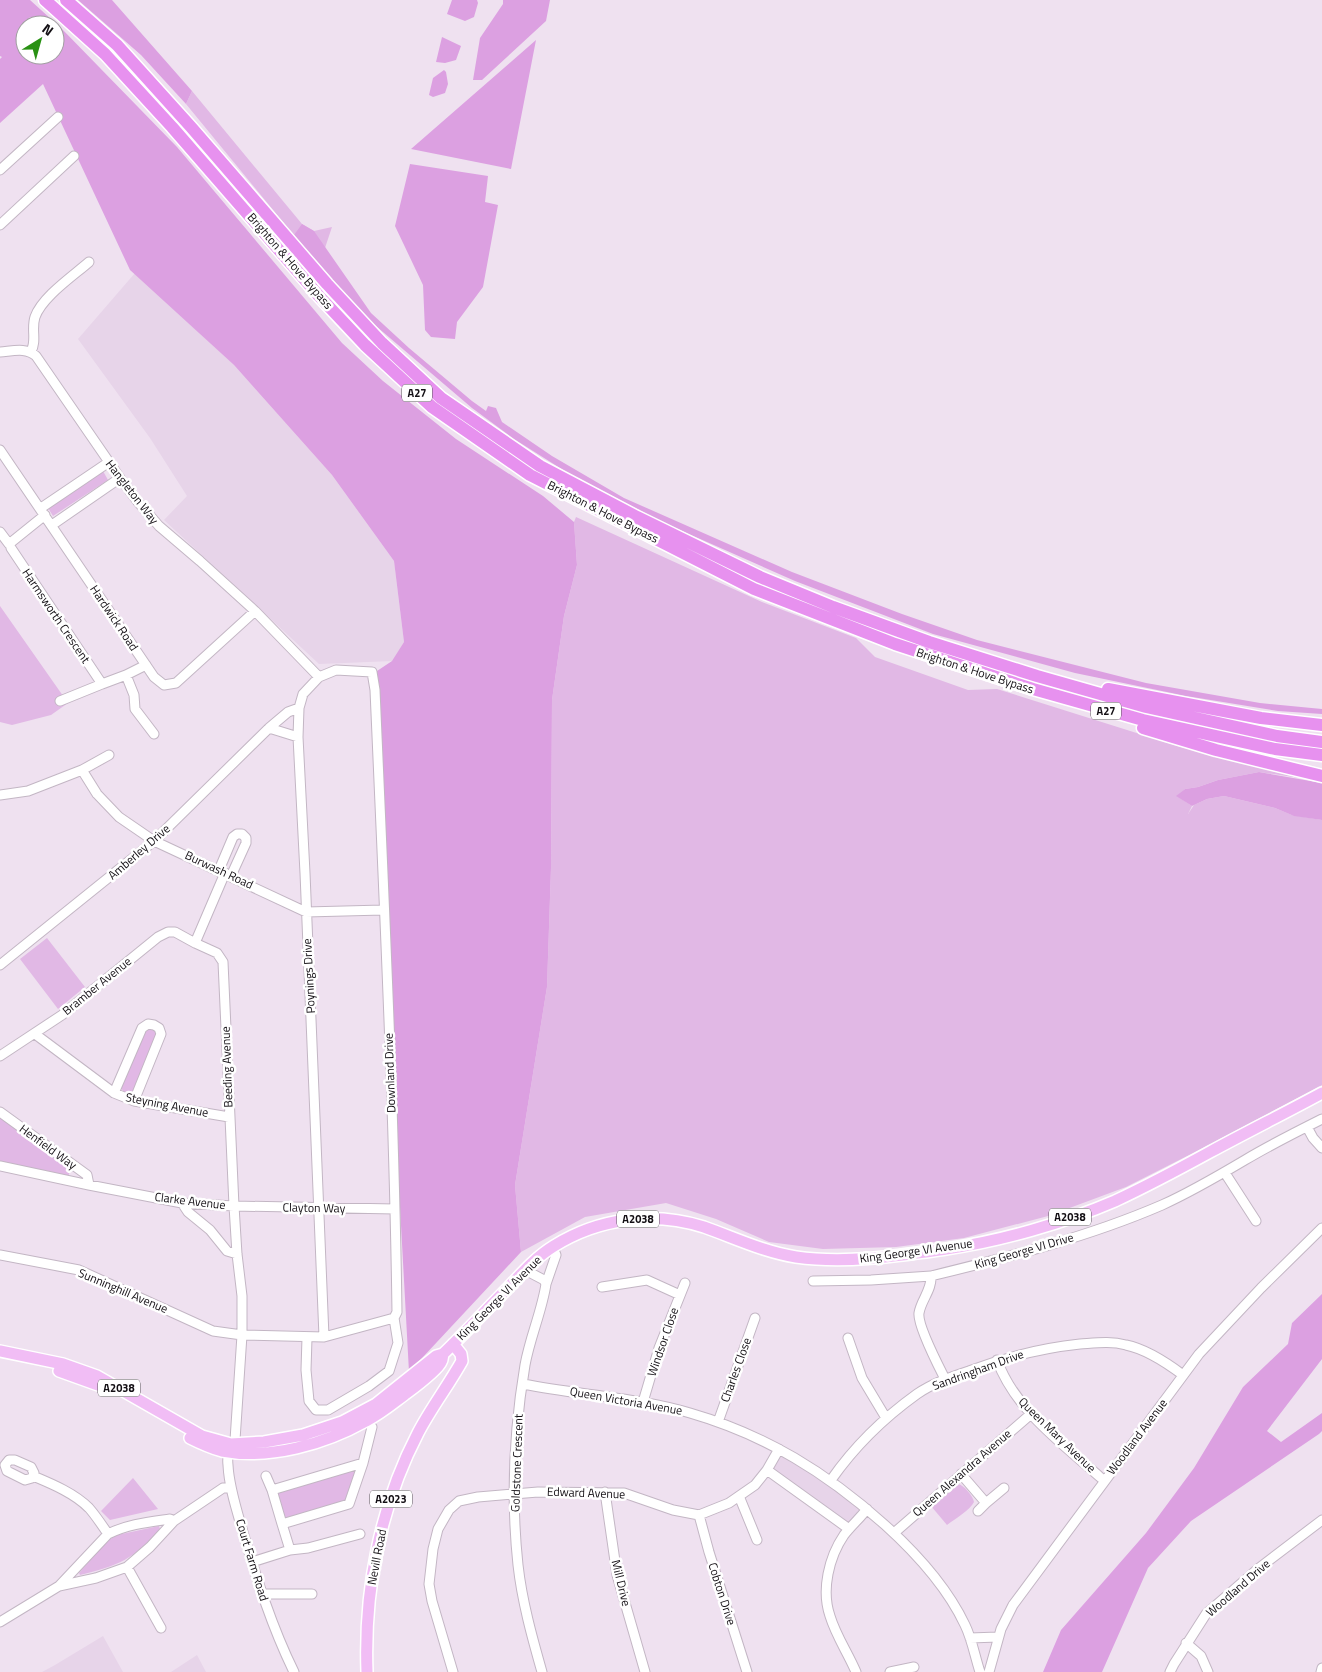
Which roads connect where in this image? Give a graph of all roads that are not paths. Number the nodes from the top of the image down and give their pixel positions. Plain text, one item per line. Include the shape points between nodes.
1 (45, 0) edge
2 (66, 0) edge
3 (58, 117) dead end
4 (74, 156) dead end
5 (0, 170) edge
6 (0, 225) edge
7 (89, 262) dead end
8 (0, 352) edge
9 (31, 352) junction
10 (0, 450) edge
11 (109, 462) junction
12 (120, 478) junction
13 (43, 511) junction
14 (52, 525) junction
15 (0, 532) edge
16 (11, 548) dead end
17 (255, 612) junction
18 (146, 665) junction
19 (126, 675) junction
20 (1037, 676) junction
21 (319, 677) junction
22 (102, 684) junction
23 (60, 701) dead end
24 (1087, 706) junction
25 (298, 708) junction
26 (1322, 724) edge
27 (269, 728) junction
28 (154, 734) dead end
29 (298, 737) junction
30 (1322, 742) edge
31 (109, 755) dead end
32 (1322, 755) edge
33 (82, 770) junction
34 (1322, 776) edge
35 (0, 795) edge
36 (154, 841) junction
37 (225, 873) junction
38 (384, 910) junction
39 (306, 912) junction
40 (195, 943) junction
41 (0, 965) edge
42 (35, 1034) junction
43 (0, 1056) edge
44 (114, 1093) junction
45 (1322, 1093) edge
46 (134, 1100) junction
47 (0, 1112) edge
48 (229, 1117) junction
49 (1322, 1119) edge
50 (1307, 1127) junction
51 (1322, 1148) edge
52 (0, 1166) edge
53 (1224, 1173) junction
54 (89, 1185) junction
55 (182, 1202) junction
56 (234, 1206) junction
57 (320, 1208) junction
58 (395, 1209) junction
59 (1256, 1221) dead end
60 (1322, 1228) edge
61 (553, 1247) junction
62 (237, 1254) junction
63 (0, 1255) edge
64 (525, 1270) junction
65 (931, 1276) junction
66 (813, 1281) dead end
67 (685, 1282) dead end
68 (546, 1284) junction
69 (602, 1287) dead end
70 (680, 1295) junction
71 (394, 1318) junction
72 (755, 1318) dead end
73 (242, 1334) junction
74 (324, 1337) junction
75 (307, 1338) junction
76 (848, 1338) dead end
77 (453, 1344) junction
78 (0, 1351) edge
79 (0, 1358) edge
80 (997, 1360) junction
81 (32, 1361) junction
82 (1183, 1375) junction
83 (945, 1380) junction
84 (523, 1384) junction
85 (643, 1402) junction
86 (1031, 1414) junction
87 (886, 1418) junction
88 (718, 1422) junction
89 (372, 1428) dead end
90 (230, 1448) junction
91 (779, 1449) junction
92 (363, 1462) junction
93 (766, 1470) junction
94 (961, 1474) junction
95 (33, 1476) dead end
96 (266, 1476) dead end
97 (1106, 1479) junction
98 (831, 1480) junction
99 (231, 1487) junction
100 (1004, 1488) dead end
101 (272, 1490) junction
102 (605, 1492) junction
103 (514, 1495) junction
104 (739, 1496) junction
105 (986, 1503) junction
106 (867, 1509) junction
107 (978, 1511) dead end
108 (699, 1515) junction
109 (1322, 1520) edge
110 (174, 1521) junction
111 (282, 1524) junction
112 (849, 1529) junction
113 (894, 1533) junction
114 (108, 1534) junction
115 (360, 1534) dead end
116 (757, 1540) dead end
117 (290, 1550) junction
118 (252, 1562) junction
119 (126, 1567) junction
120 (58, 1586) junction
121 (262, 1594) junction
122 (312, 1594) dead end
123 (1, 1621) edge
124 (161, 1628) dead end
125 (998, 1637) junction
126 (970, 1638) junction
127 (1186, 1644) junction
128 (914, 1667) dead end
129 (1322, 1668) edge
130 (294, 1672) edge
131 (367, 1672) edge
132 (452, 1672) edge
133 (542, 1672) edge
134 (645, 1672) edge
135 (747, 1672) edge
136 (856, 1672) edge
137 (890, 1672) edge
138 (980, 1672) edge
139 (989, 1672) edge
140 (1170, 1672) edge
141 (1208, 1672) edge
142 (1321, 1672) edge

1 - 24 highway, Brighton & Hove Bypass / A27 via 111,60 365,345 432,407 530,475 791,604 925,655
2 - 20 highway, Brighton & Hove Bypass / A27 via 117,45 327,284 382,343 441,398 540,466 760,577 929,642
3 - 5 street
4 - 6 street
7 - 9 street via 39,308
8 - 9 street
9 - 11 street, Hangleton Way
10 - 13 street, Hardwick Road
11 - 12 street, Hangleton Way
11 - 13 street
12 - 14 street
12 - 17 street, Hangleton Way via 159,526
13 - 14 street, Hardwick Road
13 - 15 street via 9,544
14 - 18 street, Hardwick Road
16 - 22 street, Harmsworth Crescent
17 - 18 street, Hardwick Road via 176,683 164,685
17 - 21 street, Hangleton Way
18 - 19 street
19 - 22 street
19 - 28 street via 134,695 135,709
20 - 26 highway, A27 via 1260,718
20 - 30 highway, Brighton & Hove Bypass / A27 via 1197,719
21 - 25 street, Poynings Drive via 303,694
21 - 38 street, Downland Drive via 336,670 372,672
22 - 23 street
24 - 32 highway, Brighton & Hove Bypass / A27 via 1275,749
24 - 34 highway, A27 via 1141,728
25 - 27 street, Amberley Drive
25 - 29 street, Poynings Drive
27 - 29 street
27 - 36 street, Amberley Drive
29 - 39 street, Poynings Drive
31 - 33 street
33 - 35 street via 28,791
33 - 36 street, Burwash Road via 97,794 119,817
36 - 37 street, Burwash Road
36 - 41 street, Amberley Drive
37 - 39 street, Burwash Road
37 - 40 street
38 - 39 street, Burwash Road
38 - 58 street, Downland Drive
39 - 57 street, Poynings Drive
40 - 42 street, Bramber Avenue via 175,932 168,932
40 - 48 street, Beeding Avenue via 217,953 223,962
42 - 43 street, Bramber Avenue
42 - 44 street, Steyning Avenue
44 - 46 street, Steyning Avenue
44 - 46 street via 142,1028 154,1025 161,1034
45 - 61 main road, King George VI Avenue / A2038 via 1113,1202 1036,1229 950,1248 880,1258 799,1257 760,1248 696,1225 648,1218 596,1226
46 - 48 street, Steyning Avenue
47 - 54 street, Henfield Way via 87,1175
48 - 56 street, Beeding Avenue
49 - 50 street, King George VI Drive
50 - 51 street
50 - 53 street, King George VI Drive
52 - 54 street, Clarke Avenue
53 - 59 street
53 - 65 street, King George VI Drive via 1160,1205 1085,1234
54 - 55 street, Clarke Avenue
55 - 56 street, Clarke Avenue
55 - 62 street via 227,1251
56 - 57 street, Clayton Way
56 - 62 street, Clarke Avenue
57 - 58 street, Clayton Way
57 - 74 street, Poynings Drive
58 - 71 street, Downland Drive via 397,1312
60 - 82 street, Woodland Avenue via 1217,1334
61 - 64 main road, King George VI Avenue / A2038
61 - 68 street, Goldstone Crescent via 556,1255
62 - 73 street, Clarke Avenue
63 - 73 street, Sunninghill Avenue via 79,1270 213,1331
64 - 68 street
64 - 77 main road, King George VI Avenue / A2038
65 - 66 street, King George VI Drive
65 - 83 street via 919,1317
67 - 70 street, Windsor Close
68 - 84 street, Goldstone Crescent via 528,1349
69 - 70 street via 647,1280
70 - 85 street, Windsor Close via 659,1348
71 - 74 street
71 - 75 street, Downland Drive via 398,1343 389,1371 328,1410 316,1410 309,1401
72 - 88 street, Charles Close
73 - 75 street
73 - 90 street, Clarke Avenue via 235,1440
74 - 75 street
76 - 87 street via 862,1378
77 - 90 main road, King George VI Avenue / A2038 via 376,1404 332,1431
77 - 131 main road, Nevill Road / A2023 via 462,1354 462,1361 417,1433 387,1510 372,1575
78 - 81 main road, A2038
79 - 81 main road, A2038
80 - 82 street, Sandringham Drive via 1058,1346 1112,1343 1144,1351
80 - 83 street, Sandringham Drive
80 - 86 street, Queen Mary Avenue via 1012,1389
81 - 90 main road, A2038 via 97,1376 126,1397
82 - 97 street, Woodland Avenue
83 - 87 street, Sandringham Drive via 918,1394
84 - 85 street, Queen Victoria Avenue
84 - 103 street, Goldstone Crescent
85 - 88 street, Queen Victoria Avenue
86 - 94 street, Queen Alexandra Avenue
86 - 97 street, Queen Mary Avenue via 1101,1478
87 - 98 street, Sandringham Drive
88 - 91 street, Queen Victoria Avenue
89 - 92 street
90 - 99 street, Court Farm Road via 227,1462
91 - 93 street
91 - 98 street, Queen Victoria Avenue
92 - 101 street
92 - 111 street via 349,1504
93 - 104 street via 755,1485
93 - 112 street
94 - 105 street
94 - 113 street, Queen Alexandra Avenue
95 - 114 street via 80,1500
96 - 101 street
97 - 125 street, Woodland Avenue via 1013,1605
98 - 106 street, Queen Victoria Avenue
99 - 110 street via 223,1488
99 - 118 street, Court Farm Road
100 - 105 street
101 - 111 street
102 - 103 street, Edward Avenue
102 - 108 street, Edward Avenue via 624,1493 673,1510
102 - 134 street, Mill Drive via 617,1575
103 - 132 street, Edward Avenue via 478,1496 459,1501 443,1519 435,1538 430,1590
103 - 133 street, Goldstone Crescent via 518,1566
104 - 108 street
104 - 116 street
105 - 107 street
106 - 112 street
106 - 113 street, Queen Victoria Avenue
108 - 135 street, Cobton Drive
109 - 127 street, Woodland Drive via 1206,1614
110 - 114 street via 139,1523
110 - 119 street
111 - 117 street
112 - 136 street via 831,1564 827,1598 830,1616
113 - 126 street, Queen Victoria Avenue via 930,1572 958,1612
114 - 120 street
115 - 117 street
117 - 118 street
118 - 121 street, Court Farm Road
119 - 120 street via 96,1578
119 - 124 street
120 - 123 street
121 - 122 street
121 - 130 street, Court Farm Road
125 - 126 street
125 - 139 street, Woodland Avenue
126 - 138 street, Queen Victoria Avenue
127 - 140 street, Woodland Drive
127 - 141 street via 1201,1656
128 - 137 street
129 - 142 street

